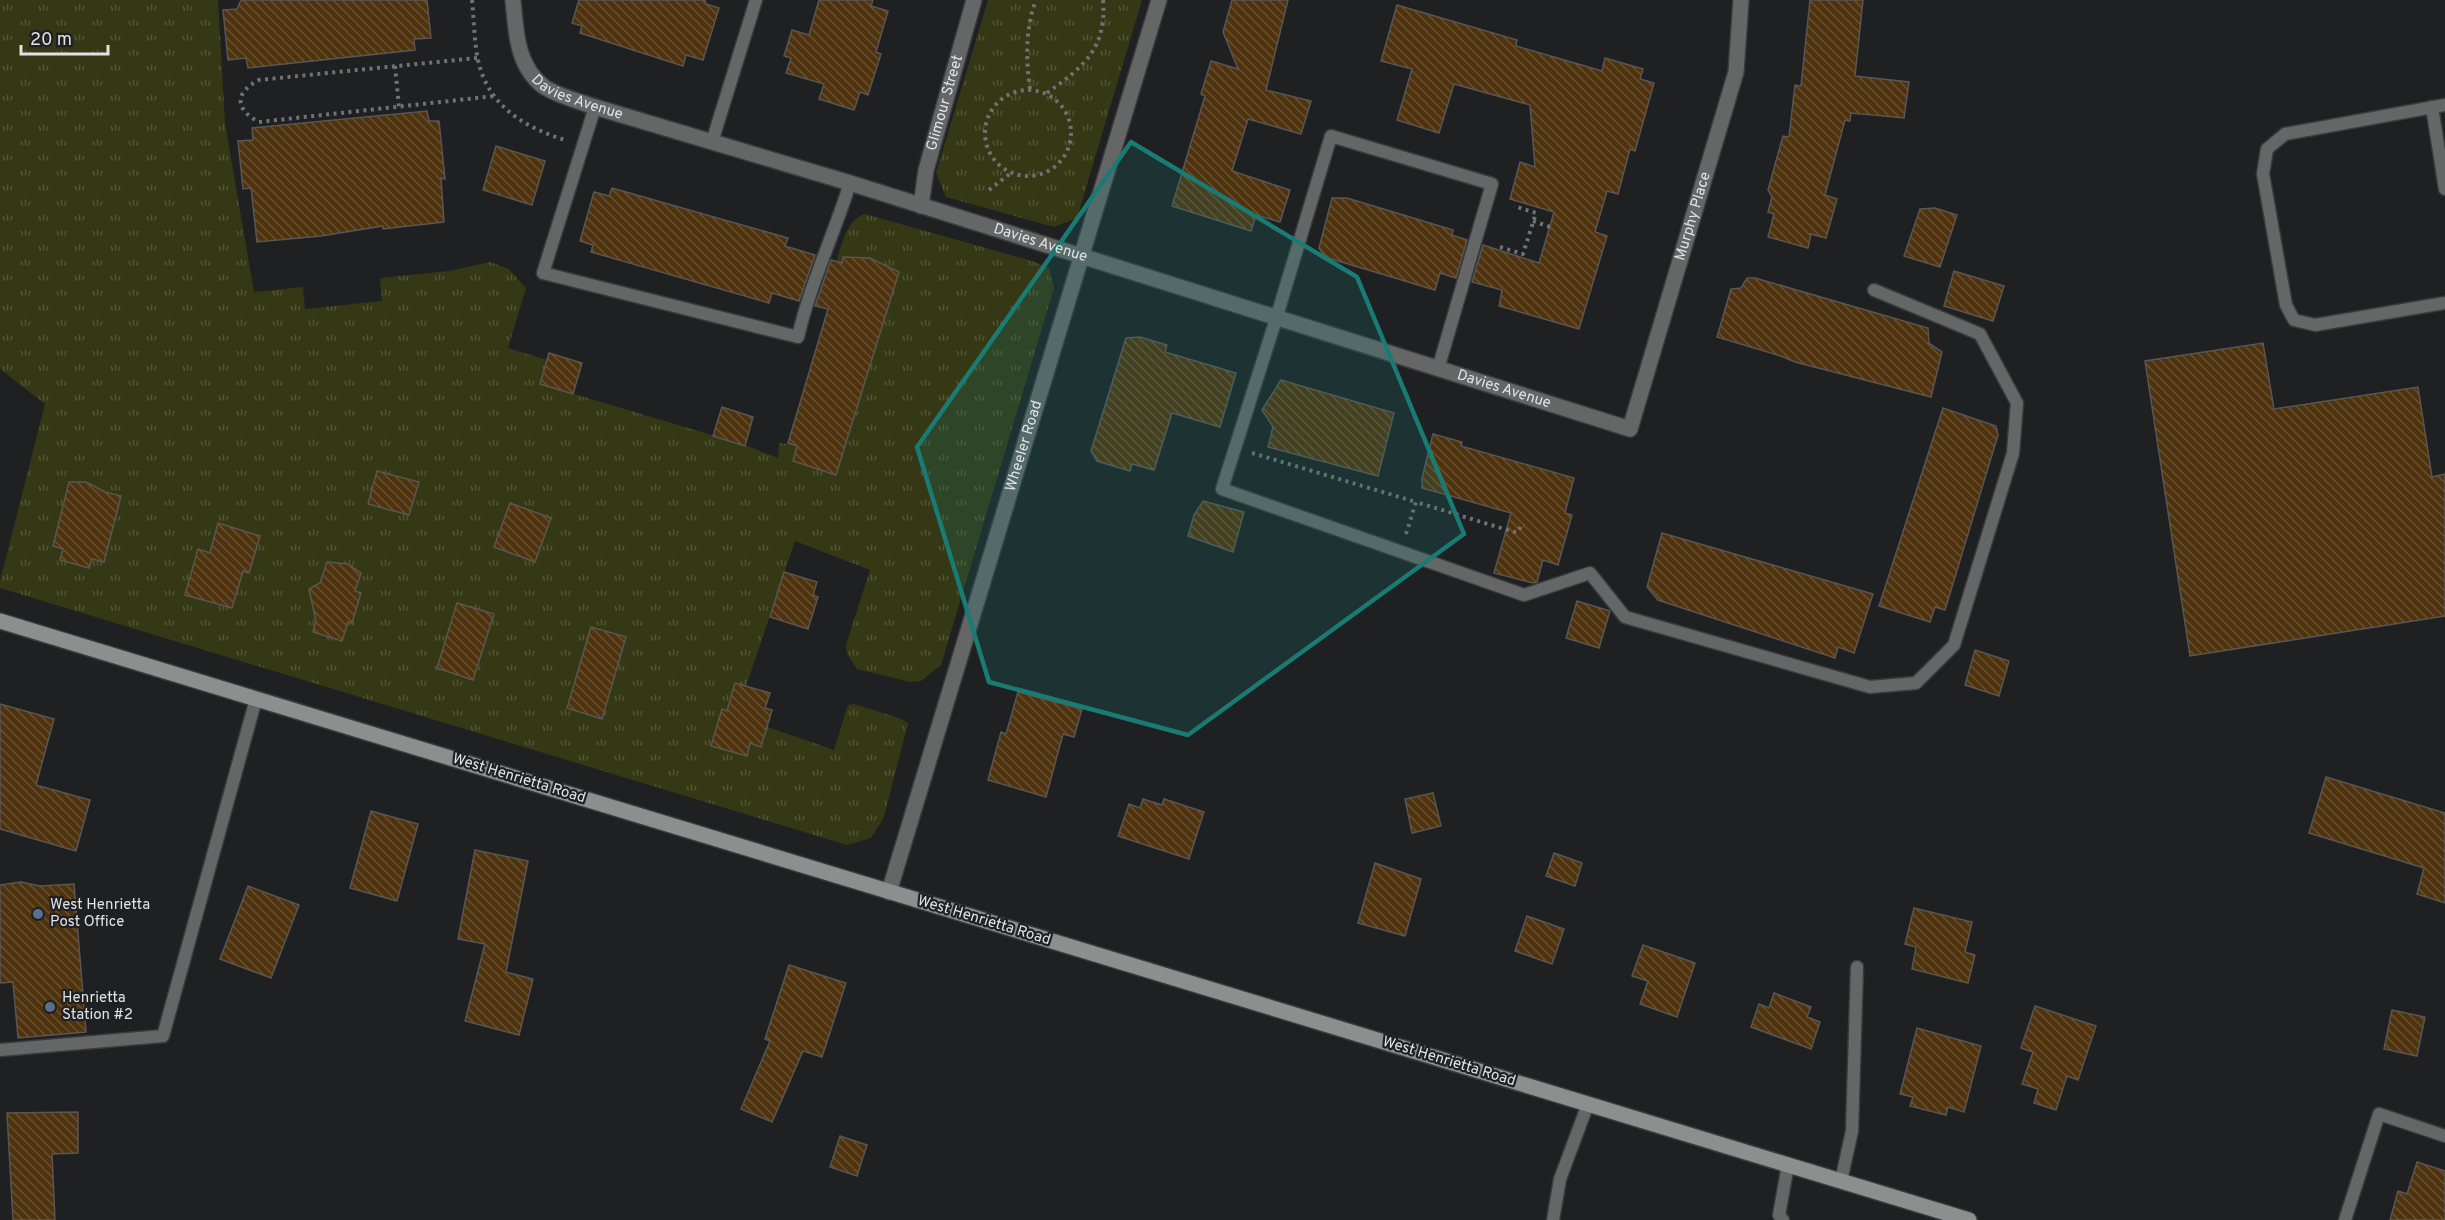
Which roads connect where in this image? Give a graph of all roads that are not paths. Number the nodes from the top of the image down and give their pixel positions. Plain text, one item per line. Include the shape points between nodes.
1 (513, 0) edge
2 (756, 0) edge
3 (974, 0) edge
4 (1159, 0) edge
5 (1741, 0) edge
6 (2445, 105) edge
7 (595, 107) junction
8 (2432, 108) junction
9 (712, 142) junction
10 (850, 183) junction
11 (2445, 189) edge
12 (921, 206) junction
13 (1081, 258) junction
14 (1874, 290) dead end
15 (2445, 303) edge
16 (1276, 319) junction
17 (1438, 369) junction
18 (1630, 429) joint
19 (0, 621) edge
20 (256, 699) junction
21 (889, 892) junction
22 (1857, 967) dead end
23 (0, 1050) edge
24 (1588, 1104) junction
25 (2445, 1136) edge
26 (1788, 1166) junction
27 (1841, 1181) junction
28 (1945, 1217) edge
29 (1553, 1220) edge
30 (1783, 1220) edge
31 (1968, 1220) edge
32 (2346, 1220) edge

1 - 7 street, Davies Avenue via 517,45 525,66 543,86
2 - 9 lane
3 - 12 street, Glimour Street via 926,170
4 - 13 street, Wheeler Road
5 - 18 street, Murphy Place via 1736,72
6 - 8 lane
7 - 9 street, Davies Avenue
7 - 10 lane via 543,273 798,337
8 - 11 lane
8 - 15 lane via 2285,134 2266,149 2263,174 2286,305 2294,320 2315,326
9 - 10 street, Davies Avenue
10 - 12 street, Davies Avenue
12 - 13 street, Davies Avenue
13 - 16 street, Davies Avenue
13 - 21 street, Wheeler Road
14 - 16 lane via 1980,334 2017,404 2013,453 1954,645 1916,683 1870,687 1625,617 1590,573 1524,595 1222,489
16 - 17 street, Davies Avenue
16 - 17 lane via 1331,136 1492,184
17 - 18 street, Davies Avenue
19 - 20 main road, West Henrietta Road
20 - 21 main road, West Henrietta Road
20 - 23 lane via 163,1036
21 - 24 main road, West Henrietta Road
22 - 27 lane via 1852,1131
24 - 26 main road, West Henrietta Road
24 - 29 lane via 1560,1179
25 - 32 lane via 2379,1114
26 - 27 main road, West Henrietta Road
26 - 30 lane via 1779,1215
27 - 28 main road, West Henrietta Road
28 - 31 main road, West Henrietta Road

